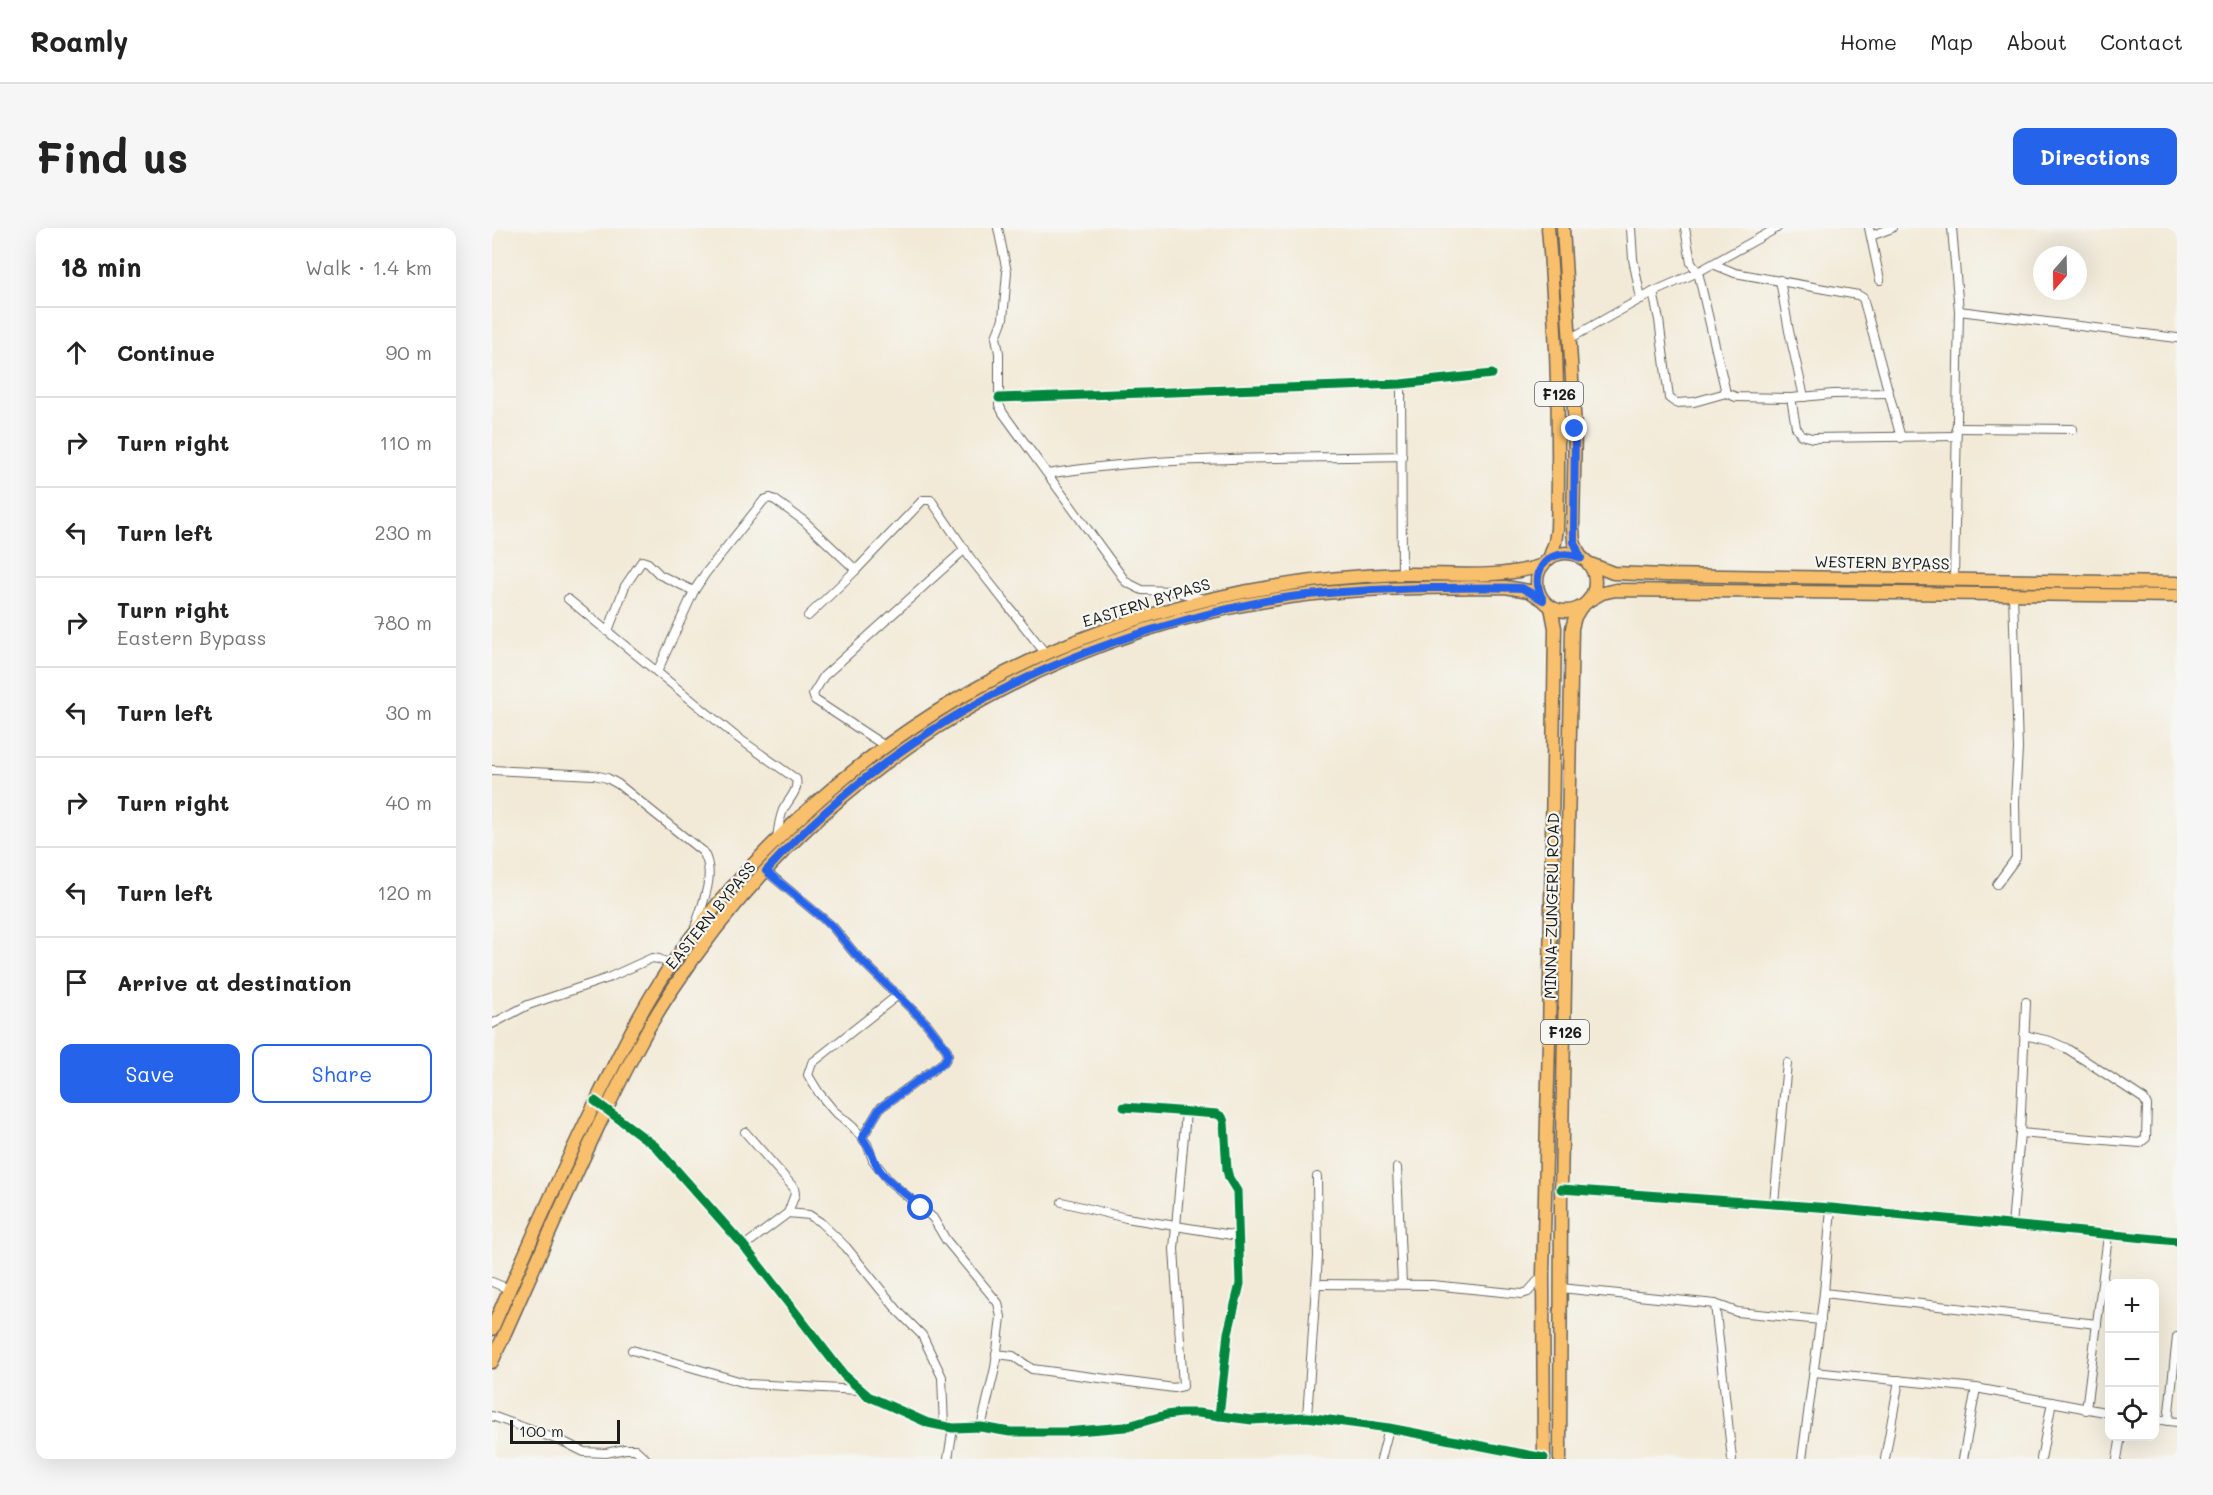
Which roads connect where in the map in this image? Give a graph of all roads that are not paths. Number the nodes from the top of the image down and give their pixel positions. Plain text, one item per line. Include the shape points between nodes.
1 (999, 228) edge
2 (1563, 228) edge
3 (1631, 228) edge
4 (1686, 228) edge
5 (1777, 228) edge
6 (1892, 228) edge
7 (1953, 228) edge
8 (1549, 229) edge
9 (1870, 232) edge
10 (1713, 264) junction
11 (1698, 272) junction
12 (1780, 280) junction
13 (1880, 280) dead end
14 (1653, 292) junction
15 (1641, 299) junction
16 (1959, 311) junction
17 (1571, 338) junction
18 (2177, 338) edge
19 (1492, 374) dead end
20 (1401, 384) junction
21 (1726, 393) junction
22 (1889, 393) junction
23 (1804, 397) junction
24 (999, 398) junction
25 (1791, 398) junction
26 (2073, 429) dead end
27 (1956, 432) junction
28 (1901, 438) junction
29 (1402, 456) junction
30 (1048, 474) junction
31 (965, 549) junction
32 (1584, 560) junction
33 (1546, 562) junction
34 (856, 570) junction
35 (1402, 574) junction
36 (1954, 579) junction
37 (2177, 583) edge
38 (694, 591) junction
39 (2013, 594) junction
40 (2177, 596) edge
41 (568, 598) dead end
42 (1208, 600) junction
43 (1547, 603) junction
44 (1585, 604) junction
45 (808, 616) dead end
46 (608, 632) junction
47 (1046, 654) junction
48 (657, 672) junction
49 (885, 746) junction
50 (492, 770) edge
51 (777, 840) junction
52 (766, 871) junction
53 (1997, 884) dead end
54 (693, 934) junction
55 (671, 964) junction
56 (898, 995) junction
57 (2026, 1002) dead end
58 (492, 1024) edge
59 (2025, 1035) junction
60 (1550, 1041) junction
61 (1565, 1041) junction
62 (1787, 1063) dead end
63 (596, 1101) junction
64 (1124, 1107) dead end
65 (607, 1108) junction
66 (1186, 1112) junction
67 (745, 1132) dead end
68 (2020, 1133) junction
69 (862, 1138) junction
70 (1397, 1168) dead end
71 (1317, 1177) dead end
72 (1562, 1189) junction
73 (1062, 1202) dead end
74 (1774, 1203) junction
75 (1831, 1208) junction
76 (788, 1213) junction
77 (1176, 1226) junction
78 (2012, 1226) junction
79 (1238, 1236) junction
80 (2108, 1236) junction
81 (2177, 1241) edge
82 (744, 1246) junction
83 (1544, 1274) junction
84 (492, 1282) edge
85 (1317, 1284) junction
86 (1402, 1284) junction
87 (1561, 1288) junction
88 (509, 1290) junction
89 (1824, 1293) junction
90 (1715, 1304) junction
91 (1821, 1320) junction
92 (2097, 1324) junction
93 (492, 1329) edge
94 (2177, 1337) edge
95 (632, 1350) dead end
96 (996, 1354) junction
97 (492, 1362) edge
98 (1814, 1372) junction
99 (1899, 1380) junction
100 (1976, 1388) junction
101 (859, 1390) junction
102 (2052, 1402) junction
103 (2086, 1410) junction
104 (2105, 1412) edge
105 (492, 1416) edge
106 (1219, 1416) junction
107 (1307, 1417) junction
108 (2159, 1420) edge
109 (2168, 1421) junction
110 (2177, 1422) edge
111 (981, 1427) junction
112 (948, 1428) junction
113 (1389, 1428) junction
114 (2120, 1441) edge
115 (1544, 1458) edge
116 (646, 1459) edge
117 (948, 1459) edge
118 (1381, 1459) edge
119 (1560, 1459) edge
120 (1731, 1459) edge
121 (1802, 1459) edge
122 (1886, 1459) edge
123 (1963, 1459) edge
124 (2041, 1459) edge
125 (2117, 1459) edge

1 - 24 street via 1008,284 996,337
2 - 8 main road
2 - 17 main road, F126
3 - 15 street
4 - 11 street via 1691,263
5 - 10 street
6 - 9 street
7 - 16 street
8 - 33 main road, F126 via 1559,411 1556,542
9 - 13 street
10 - 11 street
10 - 12 street via 1735,273
11 - 14 street
11 - 21 street
12 - 22 street via 1863,298
12 - 23 street
14 - 15 street
14 - 21 street via 1671,401 1679,404
15 - 17 street
16 - 18 street
16 - 27 street
17 - 32 main road, F126 via 1574,542
19 - 20 street
20 - 24 street
20 - 29 street
21 - 25 street via 1736,397
22 - 23 street
22 - 28 street
23 - 25 street
24 - 30 street via 1003,413
25 - 28 street via 1797,431 1806,437
26 - 27 street
27 - 28 street
27 - 36 street
29 - 30 street via 1163,461
29 - 35 street
30 - 42 street via 1126,582 1142,590 1173,591
31 - 34 street via 931,500 926,499
31 - 47 street
31 - 49 street via 824,676 813,694 815,700
32 - 33 main road via 1565,553
32 - 36 main road, WESTERN BYPASS via 1599,569 1623,574
32 - 44 main road, F126 via 1595,582
33 - 35 main road, EASTERN BYPASS via 1512,573
33 - 43 main road, F126 via 1537,582
34 - 38 street via 804,521 770,498 764,500
34 - 45 street
35 - 42 main road, EASTERN BYPASS via 1286,584
36 - 37 main road, WESTERN BYPASS
38 - 46 street via 660,575 642,561 625,586
38 - 48 street
39 - 40 main road, WESTERN BYPASS
39 - 44 main road, WESTERN BYPASS via 1616,590 1602,593
39 - 53 street via 2018,749 2014,801 2016,858
41 - 46 street
42 - 47 main road, EASTERN BYPASS via 1131,620
43 - 44 main road via 1560,611
43 - 52 main road, EASTERN BYPASS via 1522,588 1361,590 1288,597 1211,613 1090,649 1018,680 912,743 818,818
43 - 60 main road, MINNA-ZUNGERU ROAD / F126 via 1555,628
44 - 61 main road, MINNA-ZUNGERU ROAD / F126 via 1572,628
46 - 48 street
47 - 49 main road, EASTERN BYPASS via 964,695
48 - 51 street via 796,779 796,789 778,823
49 - 51 main road, EASTERN BYPASS via 839,781
50 - 54 street via 607,778 703,852 710,871
51 - 54 main road, EASTERN BYPASS via 738,879
52 - 56 street via 832,926
52 - 65 main road, EASTERN BYPASS via 705,942 669,994
54 - 55 main road, EASTERN BYPASS
55 - 58 street via 652,958 608,978 528,1005
55 - 63 main road, EASTERN BYPASS via 621,1049
56 - 69 street via 927,1024 948,1055 944,1062 880,1108
56 - 69 street via 812,1063 808,1071 819,1093
57 - 59 street
59 - 68 street
59 - 68 street via 2066,1048 2144,1099 2146,1138 2140,1143
60 - 61 main road
60 - 83 main road, MINNA-ZUNGERU ROAD / F126
61 - 72 main road, MINNA-ZUNGERU ROAD / F126
62 - 74 street
63 - 65 street
63 - 88 main road, EASTERN BYPASS
64 - 66 street
65 - 82 street via 655,1146
65 - 97 main road, EASTERN BYPASS
66 - 77 street
66 - 79 street via 1222,1117 1227,1170 1237,1191
67 - 76 street via 795,1188
68 - 78 street
69 - 96 street via 889,1181 933,1218 998,1304 1001,1317
70 - 86 street
71 - 85 street
72 - 74 street
72 - 87 main road, MINNA-ZUNGERU ROAD / F126
73 - 77 street via 1109,1215
74 - 75 street
75 - 78 street
75 - 89 street
76 - 82 street
76 - 112 street via 809,1215 820,1222 922,1335 942,1377
77 - 79 street
77 - 96 street via 1174,1249 1183,1386 1032,1369 1013,1356
78 - 80 street
79 - 106 street via 1240,1284 1228,1333
80 - 81 street
80 - 92 street
82 - 101 street
83 - 86 street via 1522,1294
83 - 115 main road, MINNA-ZUNGERU ROAD / F126
84 - 88 street
85 - 86 street
85 - 107 street
87 - 90 street
87 - 119 main road, MINNA-ZUNGERU ROAD / F126
88 - 93 main road, EASTERN BYPASS
89 - 91 street
89 - 92 street
90 - 91 street via 1737,1312
90 - 120 street
91 - 98 street
92 - 103 street
94 - 109 street
95 - 101 street via 749,1384
96 - 111 street
98 - 99 street
98 - 121 street
99 - 100 street
99 - 122 street
100 - 102 street
100 - 123 street
101 - 112 street via 896,1410
102 - 103 street
102 - 124 street
103 - 104 street
105 - 116 street via 584,1452 635,1449
106 - 107 street via 1252,1420
106 - 111 street via 1181,1413 1125,1427 1065,1432 1010,1432
107 - 113 street
108 - 109 street
109 - 110 street
111 - 112 street
112 - 117 street
113 - 115 street
113 - 118 street
114 - 125 street

